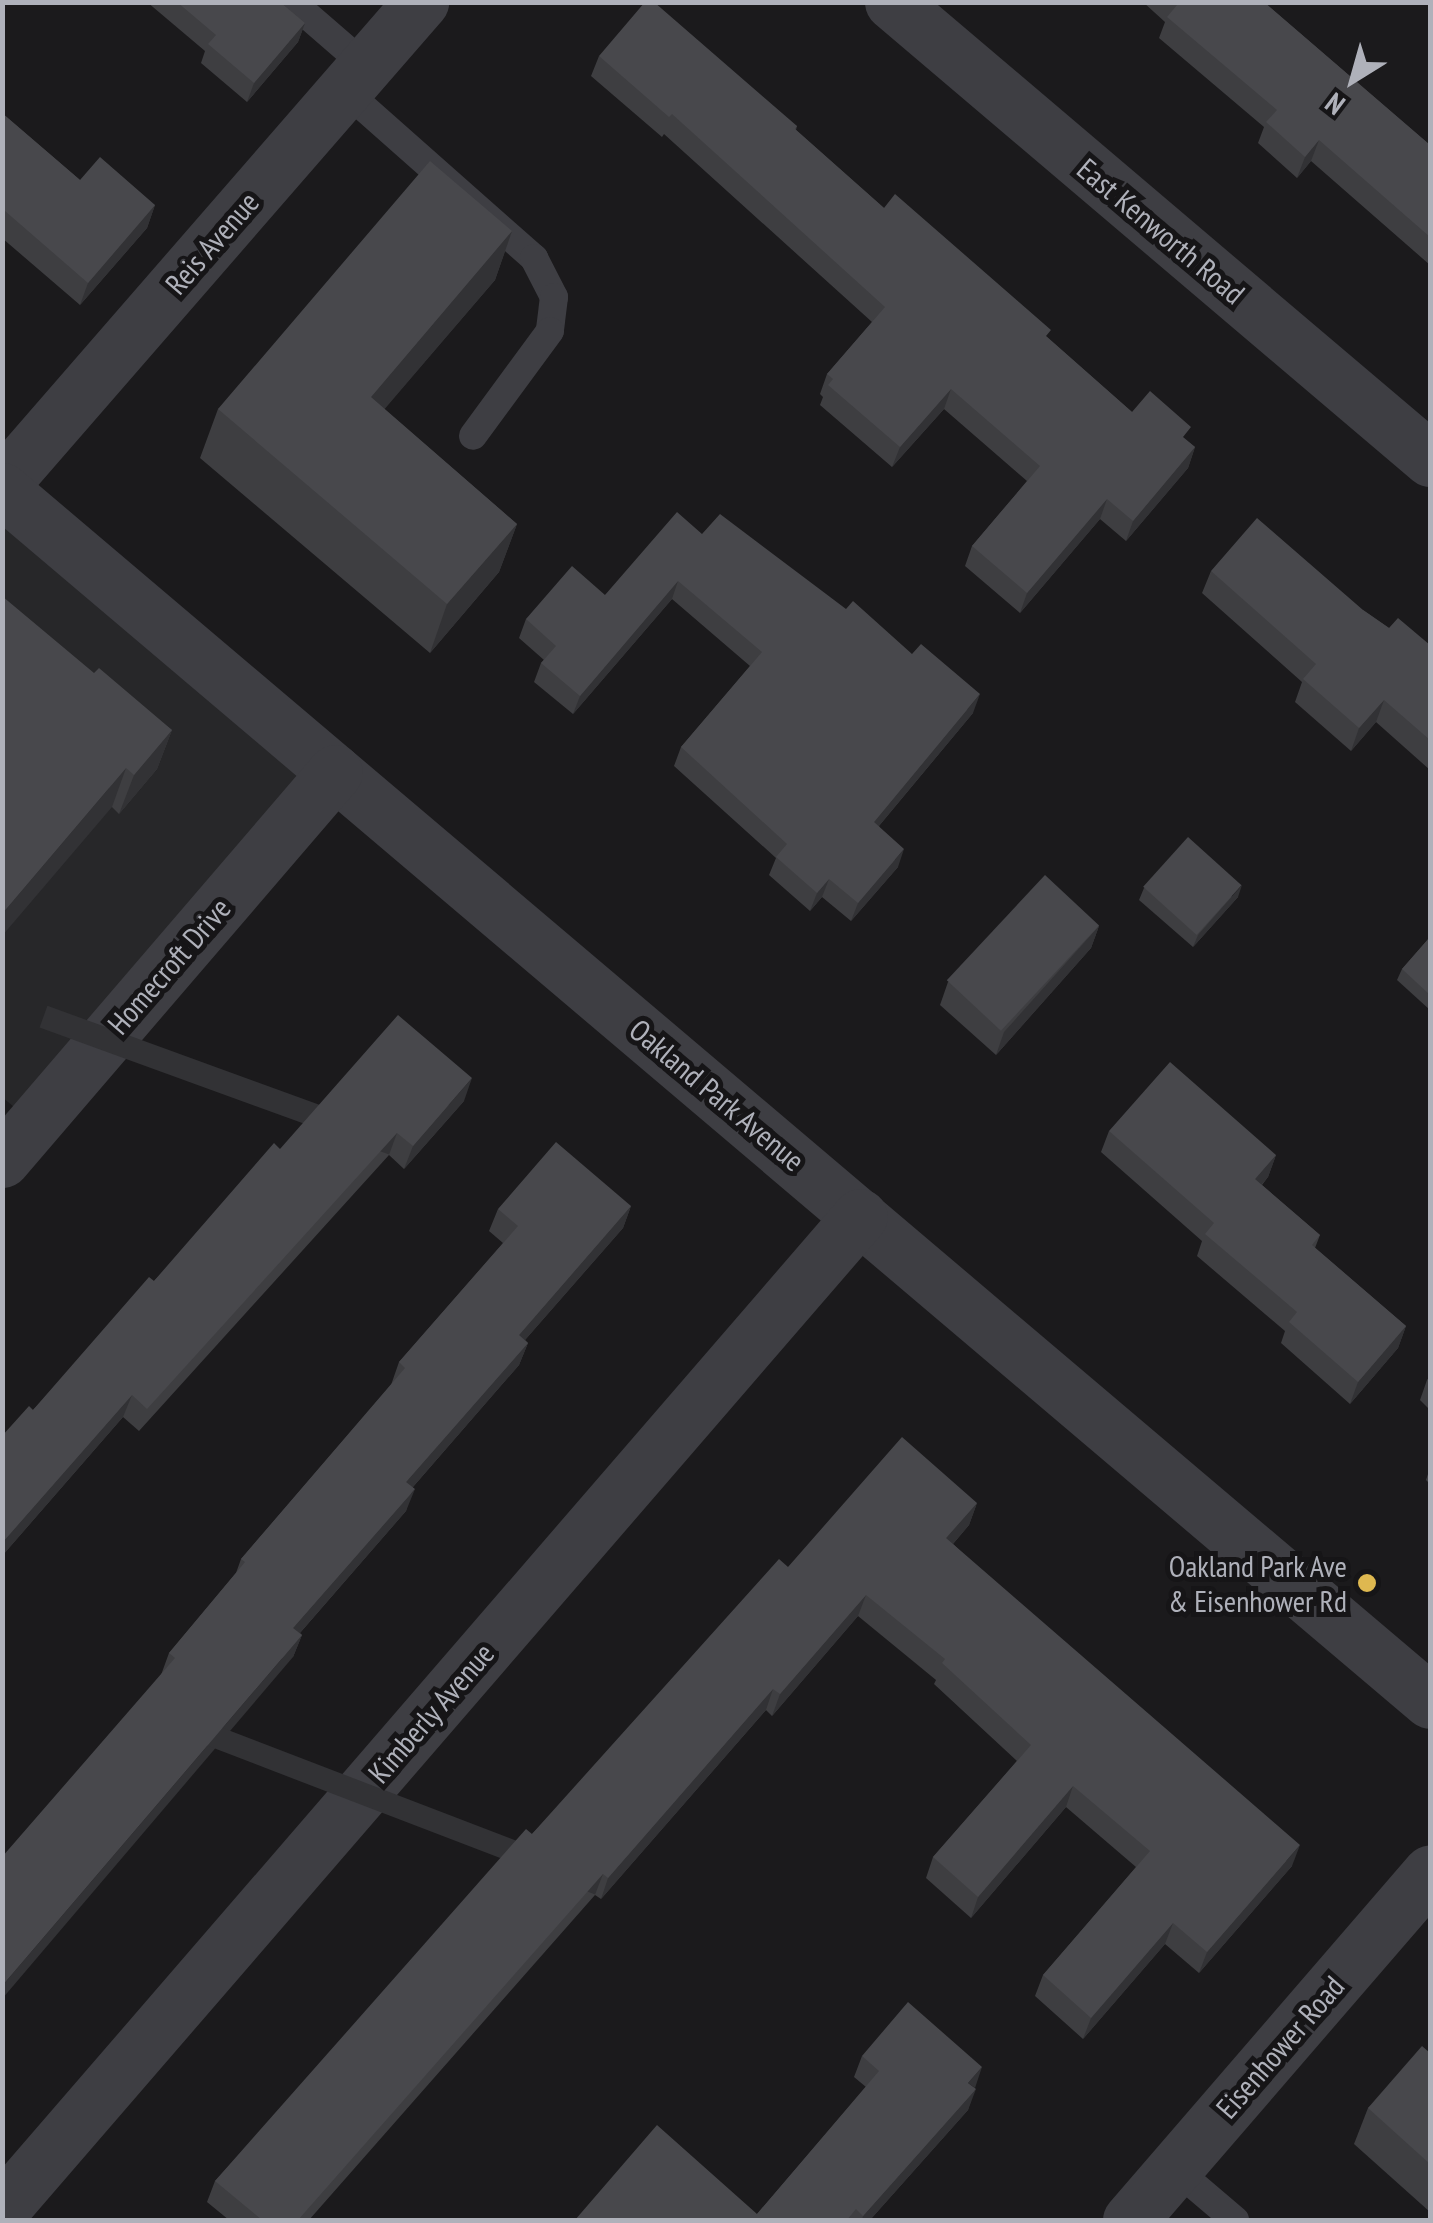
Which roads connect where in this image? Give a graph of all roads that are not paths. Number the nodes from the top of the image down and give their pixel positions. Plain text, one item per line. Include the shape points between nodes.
1 (292, 2) edge
2 (421, 2) edge
3 (892, 2) edge
4 (355, 78) junction
5 (473, 436) dead end
6 (1430, 459) edge
7 (2, 487) edge
8 (335, 772) junction
9 (2, 1160) edge
10 (860, 1216) junction
11 (1430, 1702) edge
12 (1430, 1872) edge
13 (1175, 2169) junction
14 (2, 2209) edge
15 (1130, 2220) edge
16 (1236, 2220) edge

1 - 4 lane
2 - 4 street, Reis Avenue
3 - 6 street, East Kenworth Road
4 - 5 lane via 534,258 554,297 550,331
4 - 7 street, Reis Avenue
7 - 8 street, Oakland Park Avenue
8 - 9 street, Homecroft Drive
8 - 10 street, Oakland Park Avenue
10 - 11 street, Oakland Park Avenue
10 - 14 street, Kimberly Avenue
12 - 13 street, Eisenhower Road
13 - 15 street, Eisenhower Road
13 - 16 lane

